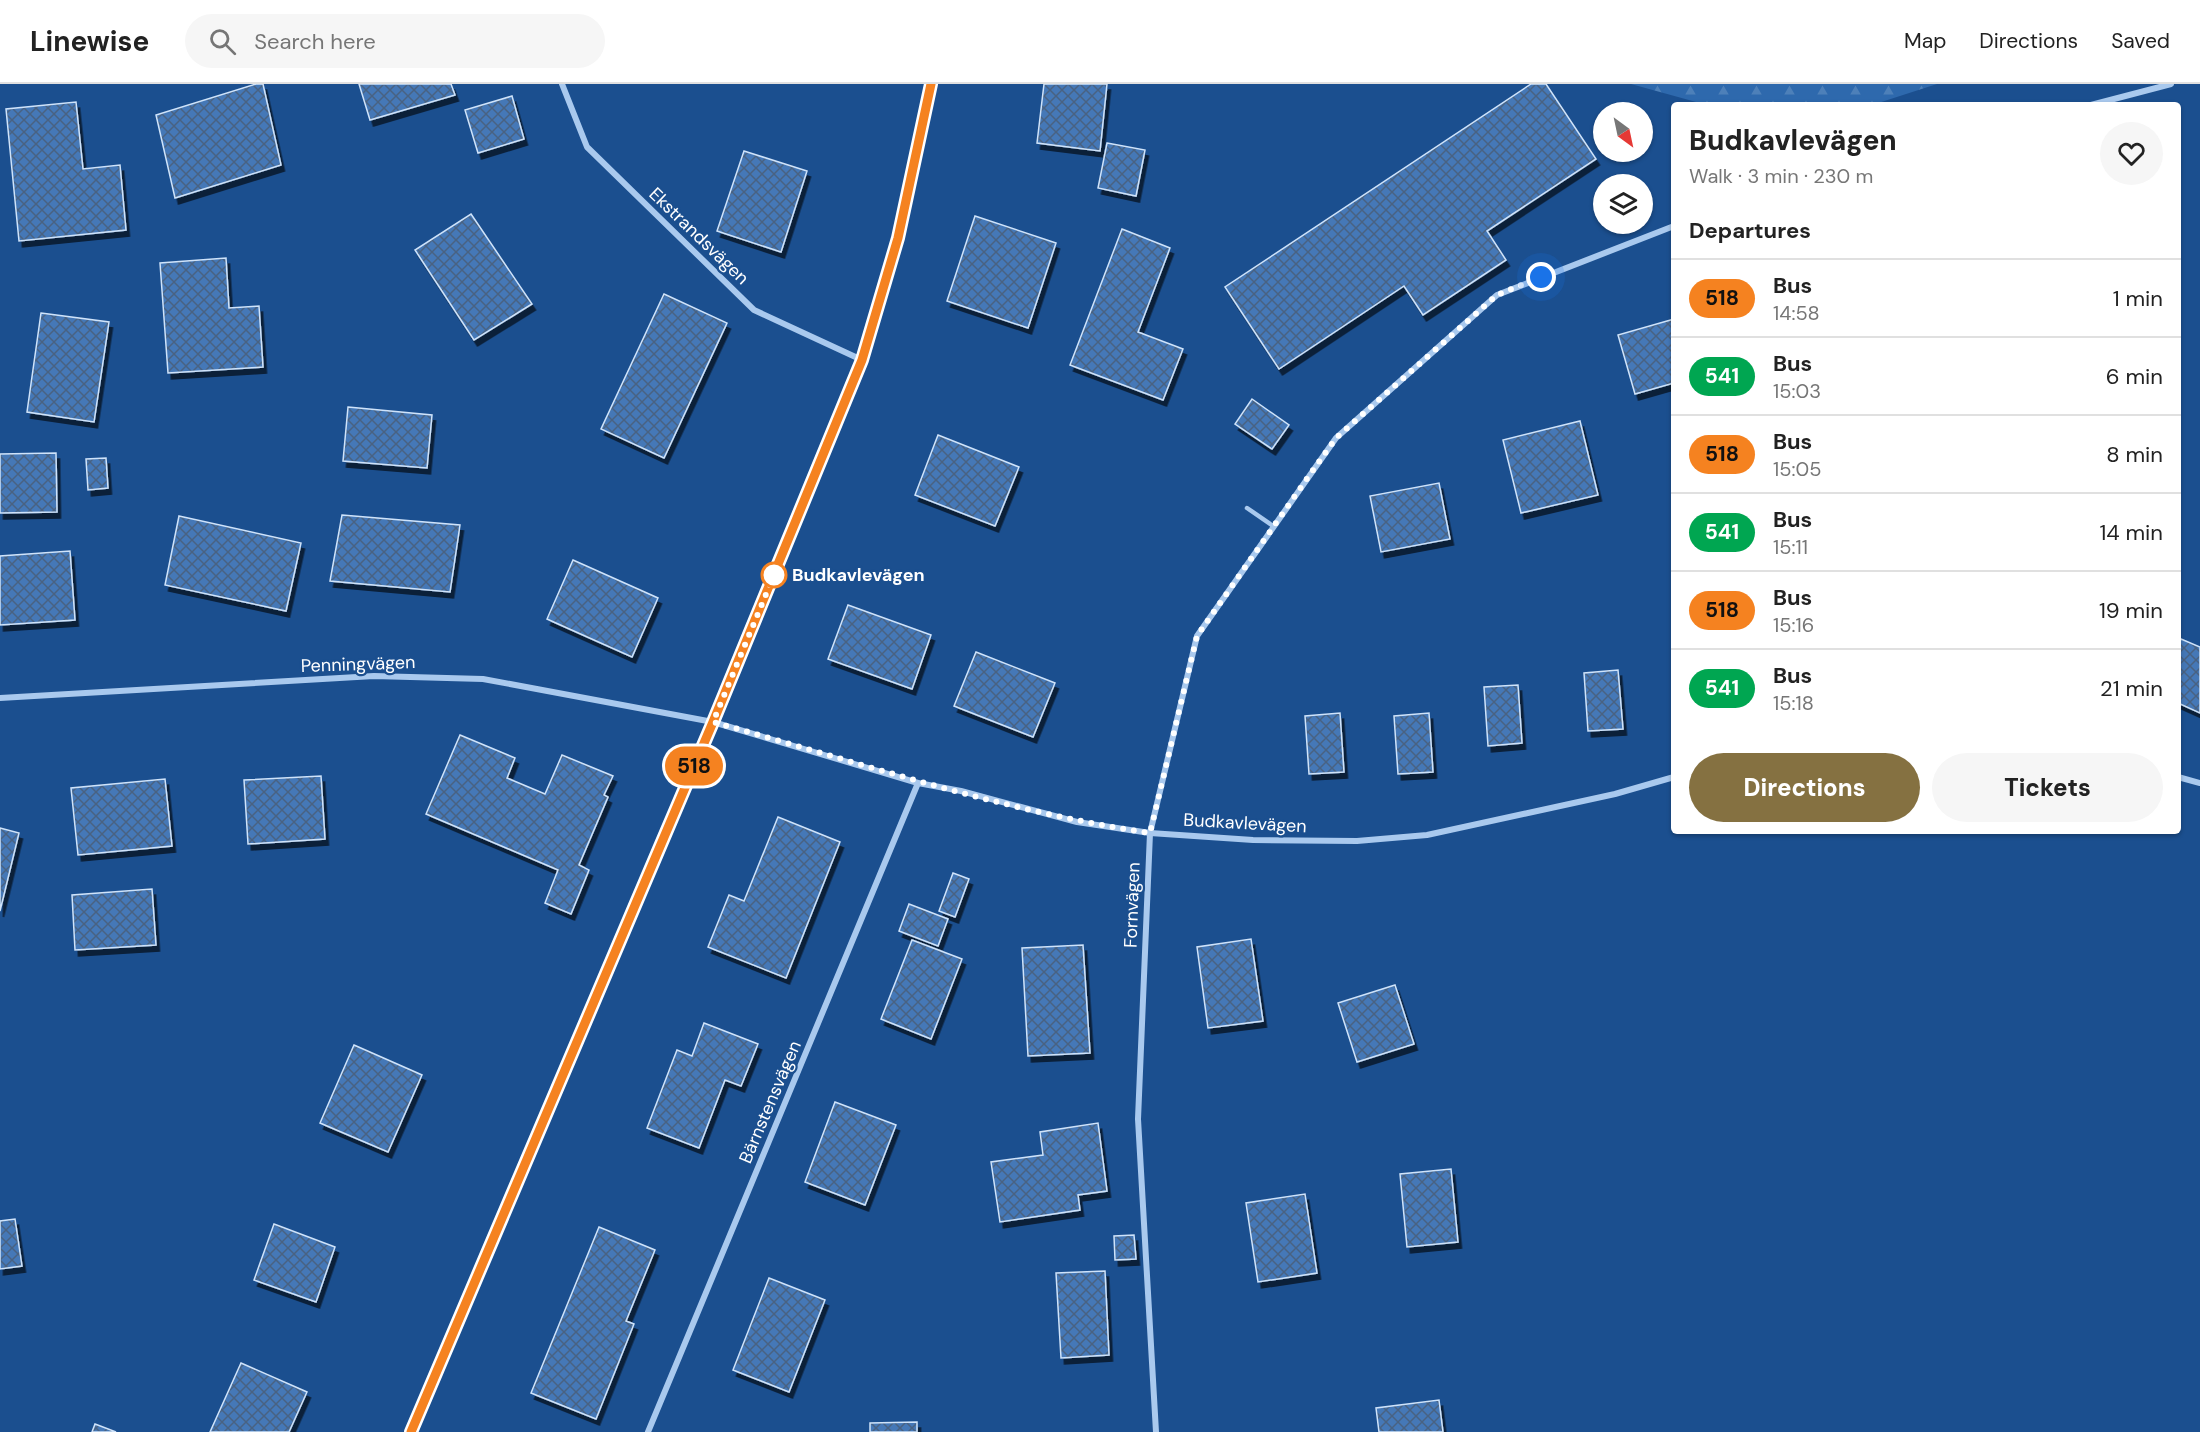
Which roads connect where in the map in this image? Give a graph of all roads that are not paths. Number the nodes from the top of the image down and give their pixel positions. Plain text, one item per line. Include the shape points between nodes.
1 (562, 84) edge
2 (931, 84) edge
3 (2170, 84) edge
4 (2102, 102) edge
5 (1671, 227) edge
6 (862, 360) junction
7 (1247, 508) dead end
8 (1274, 526) junction
9 (0, 698) edge
10 (713, 722) junction
11 (1671, 778) edge
12 (2181, 778) edge
13 (918, 783) junction
14 (2200, 783) edge
15 (1150, 833) junction
16 (411, 1432) edge
17 (648, 1432) edge
18 (1156, 1432) edge

1 - 6 street, Ekstrandsvägen via 587,147 754,310
2 - 6 street via 898,238
3 - 4 street
5 - 8 street, Fornvägen via 1497,295 1336,438
6 - 10 street
7 - 8 lane
8 - 15 street, Fornvägen via 1197,636
9 - 10 street, Penningvägen via 374,676 483,679
10 - 13 street, Budkavlevägen
10 - 16 street
11 - 15 street, Budkavlevägen via 1427,835 1356,842
12 - 14 street
13 - 15 street, Budkavlevägen via 961,790 1077,822
13 - 17 street, Bärnstensvägen
15 - 18 street, Fornvägen via 1138,1119

